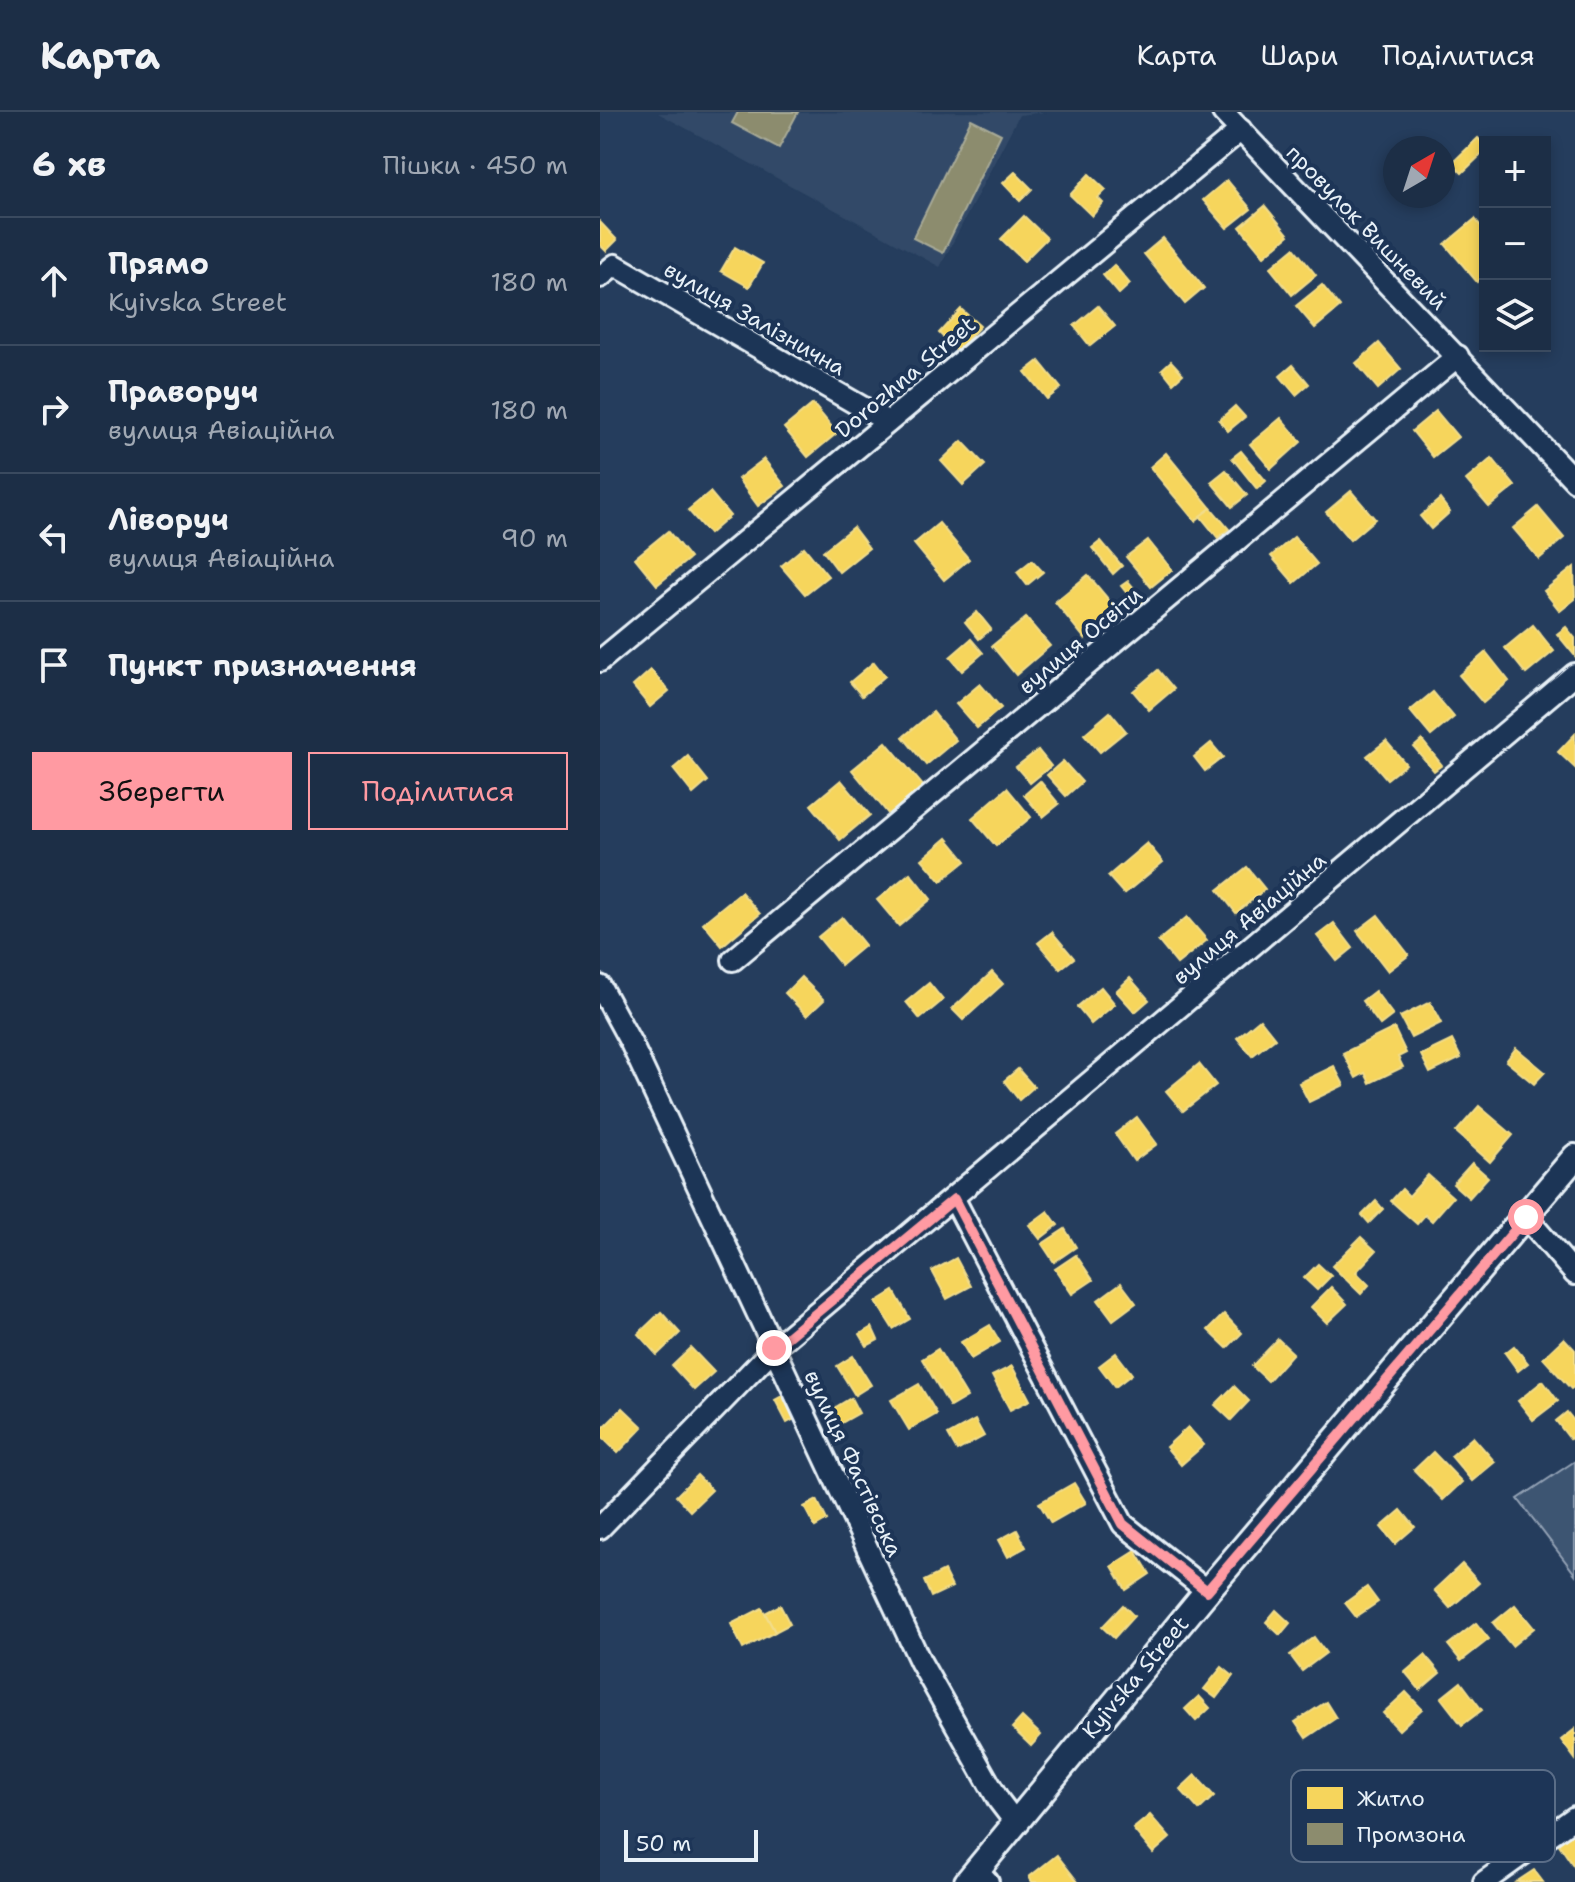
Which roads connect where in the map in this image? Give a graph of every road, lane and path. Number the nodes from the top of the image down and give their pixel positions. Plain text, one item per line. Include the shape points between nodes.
1 (1223, 112) edge
2 (1241, 130) junction
3 (600, 277) edge
4 (1458, 356) junction
5 (888, 422) junction
6 (1575, 481) edge
7 (600, 661) edge
8 (1575, 674) edge
9 (733, 960) dead end
10 (600, 986) edge
11 (1575, 1157) edge
12 (954, 1199) junction
13 (1526, 1217) junction
14 (1575, 1274) edge
15 (774, 1348) junction
16 (600, 1528) edge
17 (1207, 1591) junction
18 (1575, 1817) edge
19 (1015, 1822) junction
20 (1555, 1831) edge
21 (1512, 1862) edge
22 (978, 1878) edge
23 (1484, 1882) edge

1 - 2 street, провулок Вишневий
2 - 4 street, провулок Вишневий
2 - 5 street, Dorozhna Street
3 - 5 street, вулиця Залізнична via 615,265
4 - 6 street, провулок Вишневий
4 - 9 street, вулиця Освіти
5 - 7 street, Dorozhna Street
8 - 12 street, вулиця Авіаційна
10 - 15 street, вулиця Фастівська
11 - 13 street, Kyivska Street
12 - 15 street, вулиця Авіаційна
12 - 17 street via 1123,1524
13 - 14 street
13 - 17 street, Kyivska Street
15 - 16 street, вулиця Авіаційна
15 - 19 street, вулиця Фастівська via 920,1661
17 - 19 street, Kyivska Street
18 - 20 street
19 - 22 street, Kyivska Street
21 - 23 street

